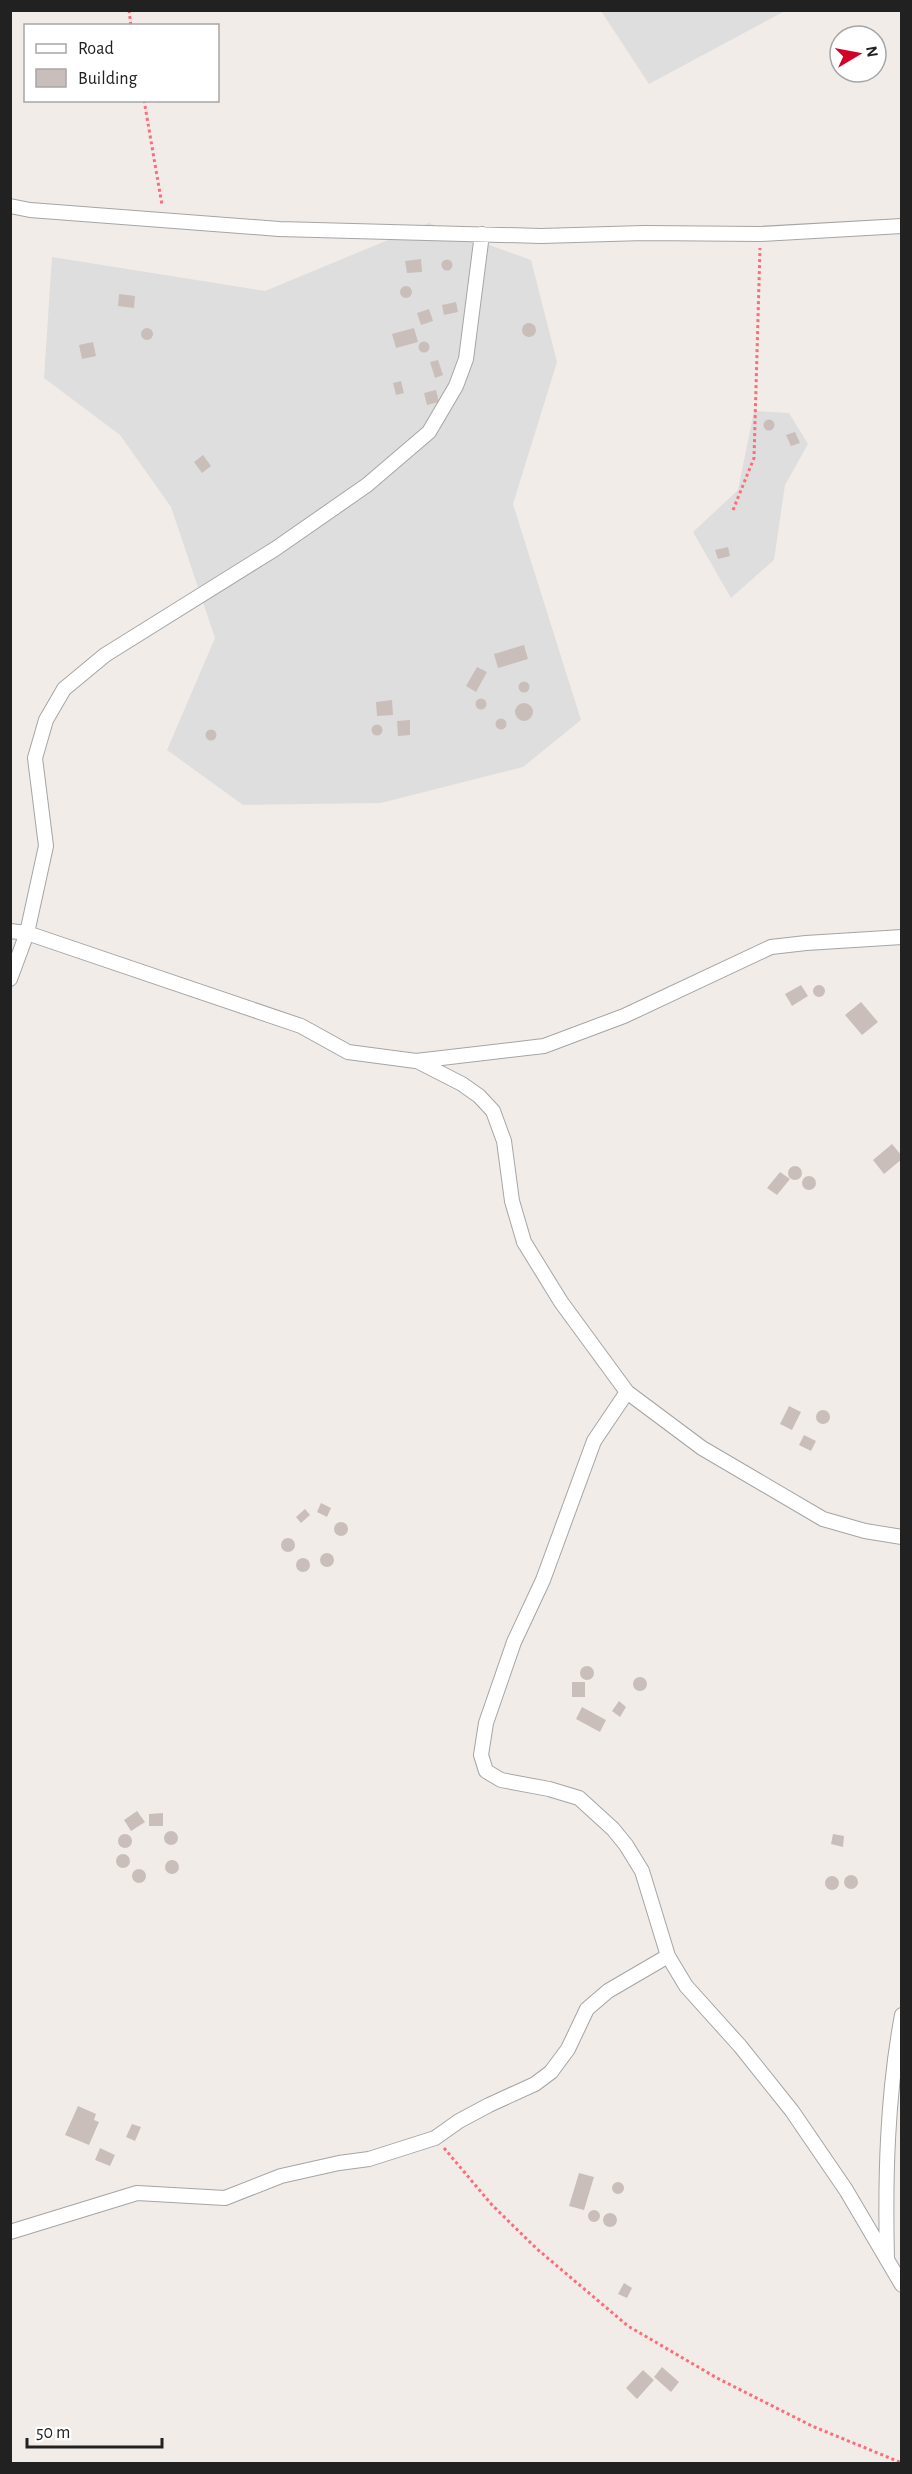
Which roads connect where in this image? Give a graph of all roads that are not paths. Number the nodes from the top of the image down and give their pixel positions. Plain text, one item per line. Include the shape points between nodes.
1 (10, 206) edge
2 (902, 226) edge
3 (482, 234) junction
4 (10, 931) edge
5 (27, 933) junction
6 (902, 937) edge
7 (10, 979) edge
8 (416, 1061) junction
9 (627, 1392) junction
10 (902, 1537) edge
11 (668, 1956) junction
12 (902, 2015) edge
13 (10, 2232) edge
14 (887, 2262) junction
15 (902, 2285) edge

1 - 3 street via 279,229
2 - 3 street via 760,234
3 - 5 street via 466,359 456,386 429,432 358,492 105,655 64,689 46,720 35,758 46,846
4 - 5 street
5 - 7 street
5 - 8 street via 301,1026 348,1052
6 - 8 street via 771,947 624,1016 544,1046
8 - 9 street via 462,1084 493,1111 504,1141 512,1201 524,1242 561,1302
9 - 10 street via 702,1448 823,1519
9 - 11 street via 594,1441 543,1580 514,1642 486,1723 481,1755 486,1771 501,1780 579,1798 613,1829 642,1871
11 - 13 street via 608,1991 587,2009 552,2072 459,2121 435,2138 369,2159 281,2176 225,2198 137,2193
11 - 14 street via 686,1986 792,2111 846,2190
12 - 14 street via 894,2058 885,2186
14 - 15 street

